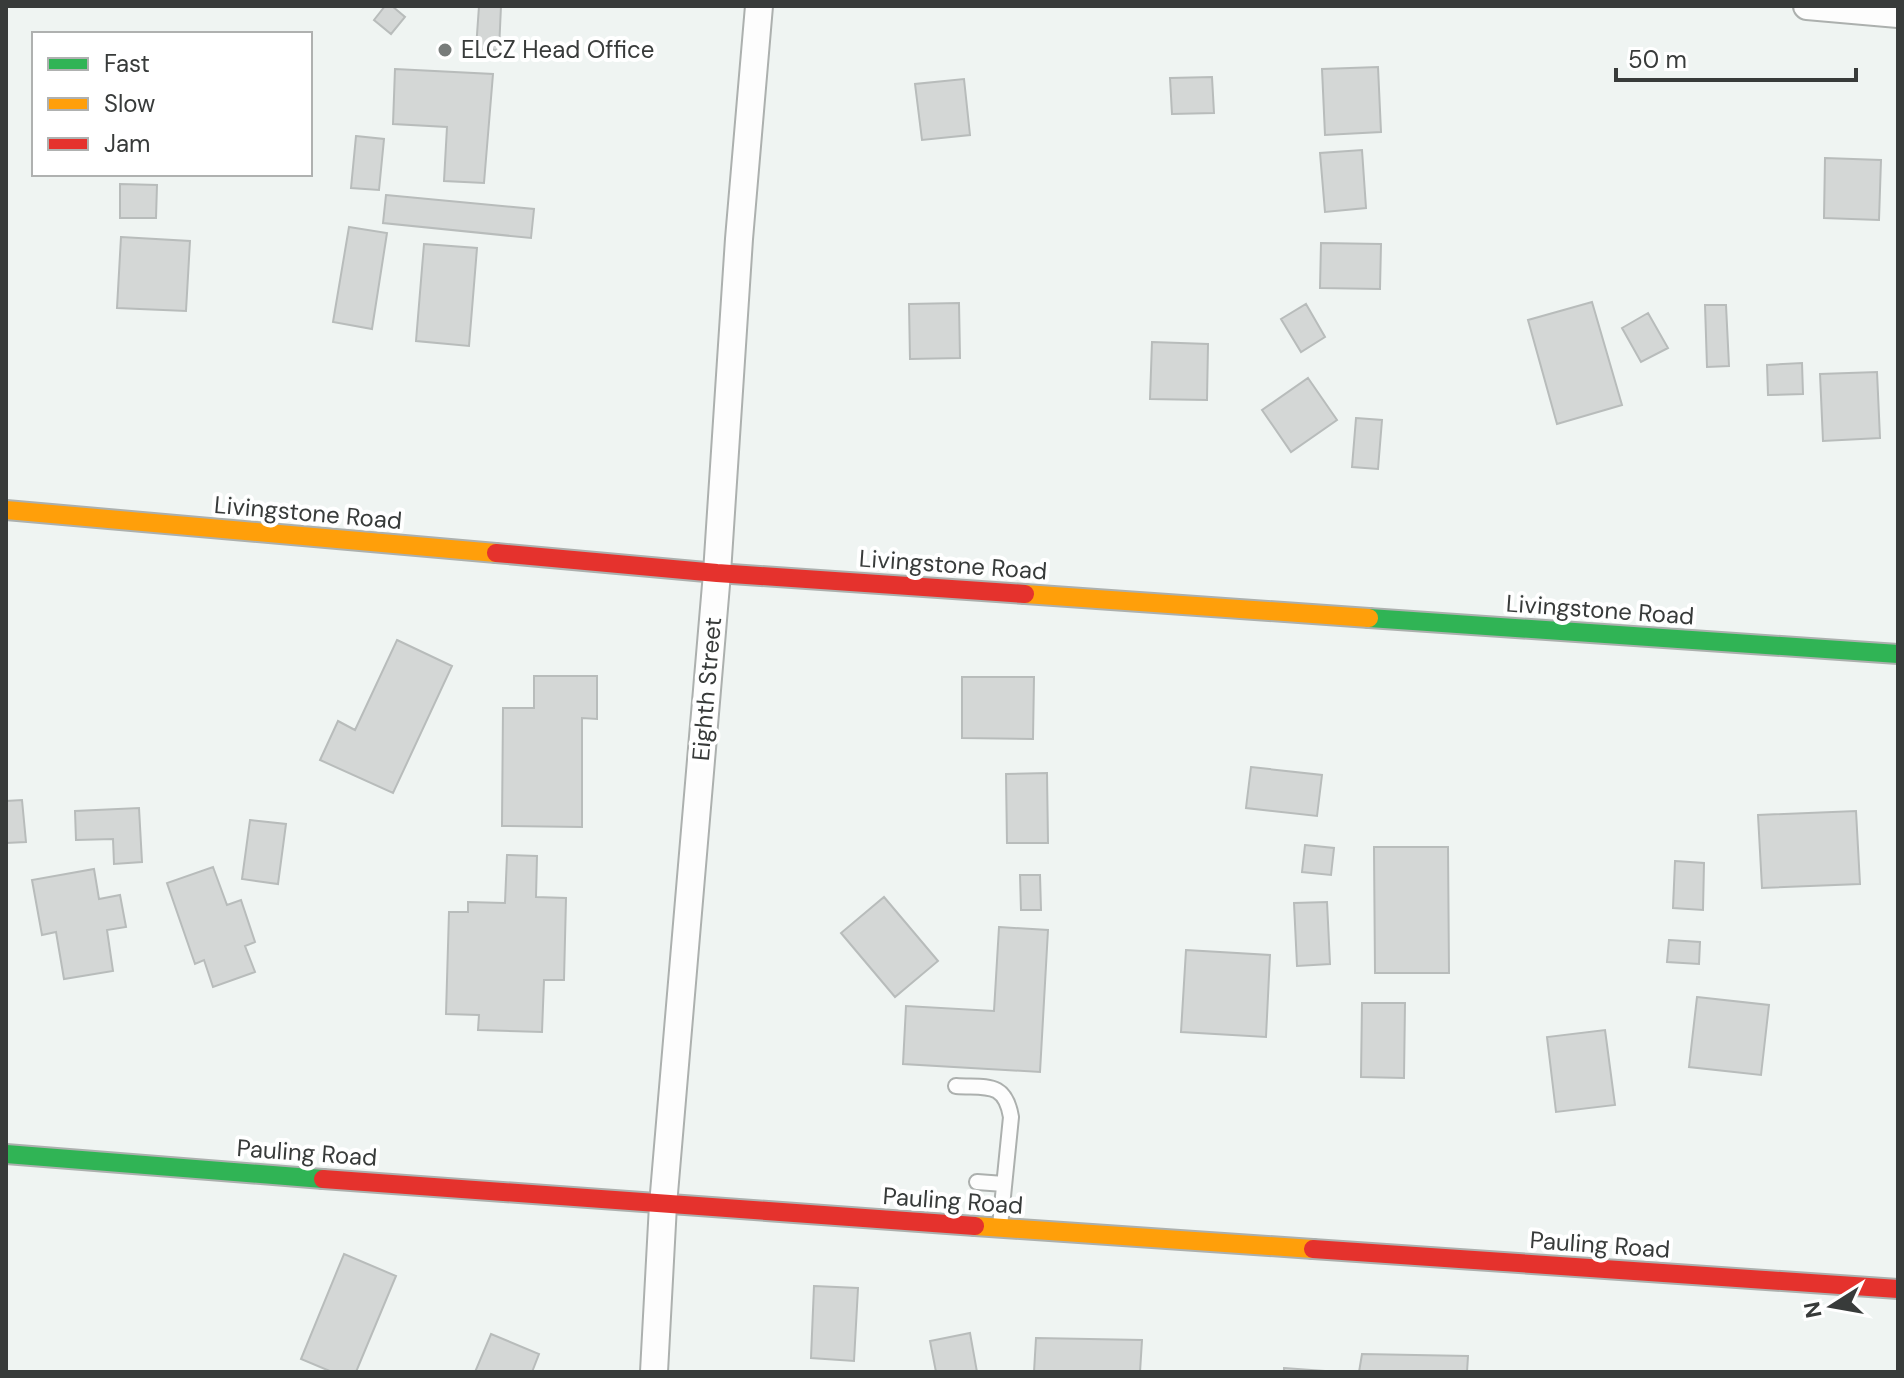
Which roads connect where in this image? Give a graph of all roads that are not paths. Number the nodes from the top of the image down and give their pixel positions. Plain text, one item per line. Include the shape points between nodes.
1 (759, 6) edge
2 (1807, 6) edge
3 (1898, 14) edge
4 (6, 510) edge
5 (717, 573) junction
6 (1898, 654) edge
7 (956, 1086) dead end
8 (6, 1154) edge
9 (977, 1182) dead end
10 (1004, 1184) junction
11 (663, 1205) junction
12 (1000, 1228) junction
13 (1898, 1289) edge
14 (654, 1372) edge

1 - 5 street, Eighth Street
2 - 3 street
4 - 5 street, Livingstone Road
5 - 6 street, Livingstone Road
5 - 11 street, Eighth Street
7 - 10 lane via 1004,1093 1011,1117
8 - 11 street, Pauling Road
9 - 10 lane
10 - 12 lane
11 - 12 street, Pauling Road
11 - 14 street, Eighth Street
12 - 13 street, Pauling Road

